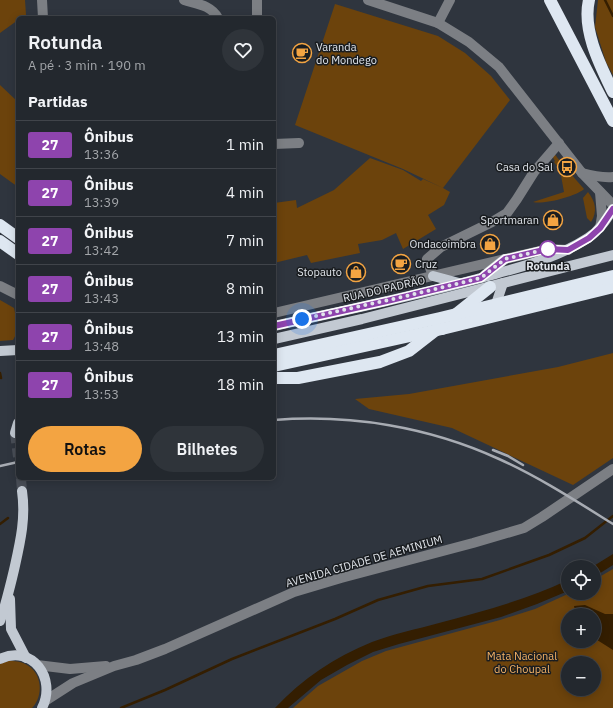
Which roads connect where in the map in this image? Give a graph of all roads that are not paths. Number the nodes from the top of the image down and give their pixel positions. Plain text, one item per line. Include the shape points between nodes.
1 (42, 0) edge
2 (184, 0) edge
3 (257, 0) edge
4 (368, 0) edge
5 (450, 0) edge
6 (550, 0) edge
7 (590, 0) edge
8 (382, 2) edge
9 (43, 16) edge
10 (217, 16) edge
11 (257, 16) edge
12 (438, 23) junction
13 (613, 92) edge
14 (613, 121) edge
15 (299, 143) dead end
16 (559, 143) junction
17 (276, 144) edge
18 (582, 173) junction
19 (613, 177) edge
20 (600, 192) junction
21 (613, 205) edge
22 (613, 209) edge
23 (0, 225) edge
24 (600, 228) junction
25 (16, 237) edge
26 (0, 241) edge
27 (568, 250) junction
28 (16, 253) edge
29 (613, 255) edge
30 (505, 259) junction
31 (433, 276) junction
32 (613, 276) edge
33 (481, 278) junction
34 (461, 283) junction
35 (503, 283) junction
36 (0, 286) edge
37 (490, 287) junction
38 (613, 287) edge
39 (16, 294) edge
40 (495, 308) dead end
41 (276, 313) edge
42 (276, 326) edge
43 (276, 339) edge
44 (276, 355) edge
45 (276, 366) edge
46 (276, 378) edge
47 (613, 469) edge
48 (22, 491) tunnel mouth
49 (9, 590) junction
50 (0, 621) edge
51 (26, 658) junction
52 (0, 659) edge
53 (37, 665) junction
54 (114, 666) junction
55 (44, 705) edge

1 - 9 street
2 - 10 street via 206,6
3 - 11 street
4 - 8 street
5 - 12 street
6 - 14 highway
7 - 13 highway via 588,28 600,65
8 - 12 street
12 - 16 street via 469,42 499,67
15 - 17 street
16 - 18 street
16 - 31 street via 534,172 506,213 441,246 427,259
18 - 19 street
18 - 20 street
20 - 21 street
20 - 24 street
22 - 24 main road, RUA DO PADRÃO
23 - 25 highway
24 - 27 main road, RUA DO PADRÃO via 589,238
26 - 28 highway
27 - 30 street, RUA DO PADRÃO via 548,249
27 - 33 main road, RUA DO PADRÃO via 540,262
29 - 35 main road, RUA DO PADRÃO
30 - 31 street, RUA DO PADRÃO
30 - 33 main road
31 - 34 main road
31 - 41 street, RUA DO PADRÃO
32 - 44 highway, bridge
33 - 34 main road, RUA DO PADRÃO
34 - 42 main road, RUA DO PADRÃO
35 - 37 main road, RUA DO PADRÃO
35 - 40 main road
36 - 39 street
37 - 43 main road, RUA DO PADRÃO
37 - 46 highway via 409,351 380,362 298,378
38 - 45 highway, bridge via 442,329
47 - 54 street, AVENIDA CIDADE DE AEMINIUM via 524,528 302,590 165,649
48 - 49 main road via 23,526
49 - 50 main road
49 - 51 main road via 12,629
51 - 52 main road via 11,656
51 - 53 main road
53 - 54 street, AVENIDA CIDADE DE AEMINIUM via 70,669
53 - 55 main road via 45,678 47,693
54 - 55 street, AVENIDA CIDADE DE AEMINIUM via 73,683

